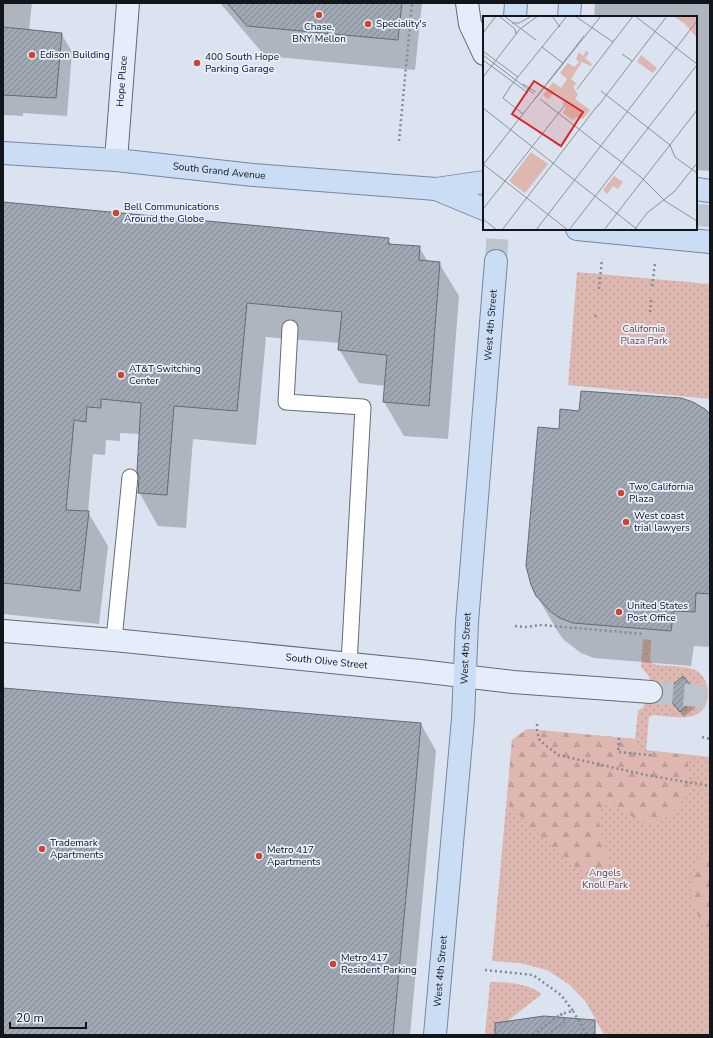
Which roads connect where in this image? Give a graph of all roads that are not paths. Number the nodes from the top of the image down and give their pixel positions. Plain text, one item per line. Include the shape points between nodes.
1 (128, 3) edge
2 (467, 3) edge
3 (516, 3) edge
4 (570, 3) edge
5 (515, 16) edge
6 (569, 16) edge
7 (483, 52) edge
8 (3, 153) edge
9 (116, 160) junction
10 (483, 182) edge
11 (436, 189) junction
12 (697, 189) edge
13 (710, 190) edge
14 (483, 209) edge
15 (587, 230) edge
16 (710, 242) edge
17 (496, 261) tunnel mouth
18 (290, 328) dead end
19 (130, 477) dead end
20 (3, 631) edge
21 (114, 640) junction
22 (349, 664) junction
23 (465, 676) junction
24 (651, 692) tunnel mouth
25 (435, 1035) edge

1 - 9 main road, Hope Place
2 - 7 main road via 470,24
3 - 5 main road
4 - 6 main road
8 - 9 main road, South Grand Avenue
9 - 11 main road, South Grand Avenue via 253,175
10 - 11 main road, South Grand Avenue
11 - 14 main road, South Grand Avenue
12 - 13 main road
15 - 16 main road
17 - 23 main road, West 4th Street via 467,622
18 - 22 lane via 286,402 363,407
19 - 21 lane
20 - 21 main road, South Olive Street
21 - 22 main road, South Olive Street
22 - 23 main road, South Olive Street
23 - 24 main road, South Olive Street
23 - 25 main road, West 4th Street

